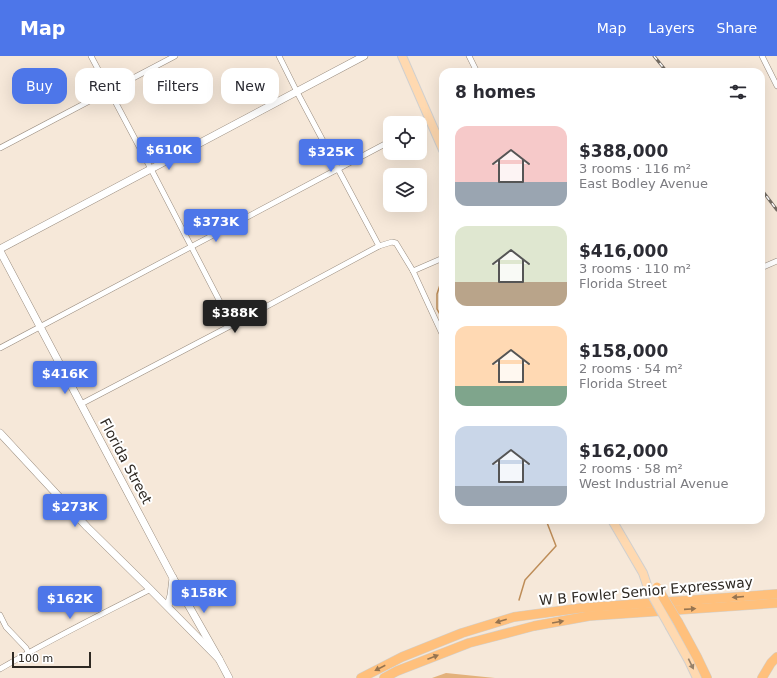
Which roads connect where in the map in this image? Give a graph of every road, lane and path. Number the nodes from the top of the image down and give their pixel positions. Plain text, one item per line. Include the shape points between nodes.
1 (91, 56) edge
2 (175, 56) edge
3 (279, 56) edge
4 (364, 56) edge
5 (402, 56) edge
6 (468, 56) edge
7 (762, 56) edge
8 (97, 68) edge
9 (475, 68) edge
10 (135, 77) edge
11 (776, 83) edge
12 (297, 92) junction
13 (84, 104) edge
14 (116, 104) edge
15 (439, 141) edge
16 (383, 145) edge
17 (0, 148) edge
18 (151, 169) junction
19 (338, 169) junction
20 (379, 246) junction
21 (191, 247) junction
22 (0, 250) edge
23 (439, 260) edge
24 (777, 261) edge
25 (765, 266) edge
26 (413, 271) junction
27 (232, 325) junction
28 (40, 327) junction
29 (439, 327) edge
30 (0, 348) edge
31 (81, 404) junction
32 (0, 433) edge
33 (614, 524) edge
34 (173, 578) junction
35 (652, 588) joint
36 (151, 589) junction
37 (777, 594) edge
38 (777, 603) edge
39 (168, 606) junction
40 (0, 615) edge
41 (674, 624) junction
42 (28, 652) junction
43 (777, 657) edge
44 (219, 659) junction
45 (0, 669) edge
46 (229, 678) edge
47 (361, 678) edge
48 (384, 678) edge
49 (697, 678) edge
50 (707, 678) edge
51 (762, 678) edge

1 - 8 street
2 - 10 street
3 - 12 street
4 - 12 main road
5 - 15 main road
6 - 9 street
7 - 11 street
12 - 18 main road
12 - 19 street
13 - 17 street
14 - 18 street
16 - 19 street
18 - 21 street
18 - 22 main road
19 - 20 street
19 - 21 street
20 - 26 street via 396,243
20 - 27 street
21 - 27 street
21 - 28 street
22 - 28 main road, Florida Street
23 - 26 street
24 - 25 street
26 - 29 street
27 - 31 street
28 - 30 street
28 - 31 main road, Florida Street
31 - 34 main road, Florida Street
32 - 36 main road via 87,527
33 - 35 main road
34 - 39 main road
34 - 44 main road, Florida Street
35 - 41 highway, bridge
36 - 39 main road
36 - 42 street
37 -> 47 highway, W B Fowler Senior Expressway via 581,608 514,617 462,633 409,654
48 -> 38 highway, W B Fowler Senior Expressway via 470,643 534,626 589,616
39 - 44 main road
40 - 42 street
41 -> 49 main road
41 - 50 highway via 697,657
42 - 45 street
43 - 51 highway via 770,663
44 - 46 main road

